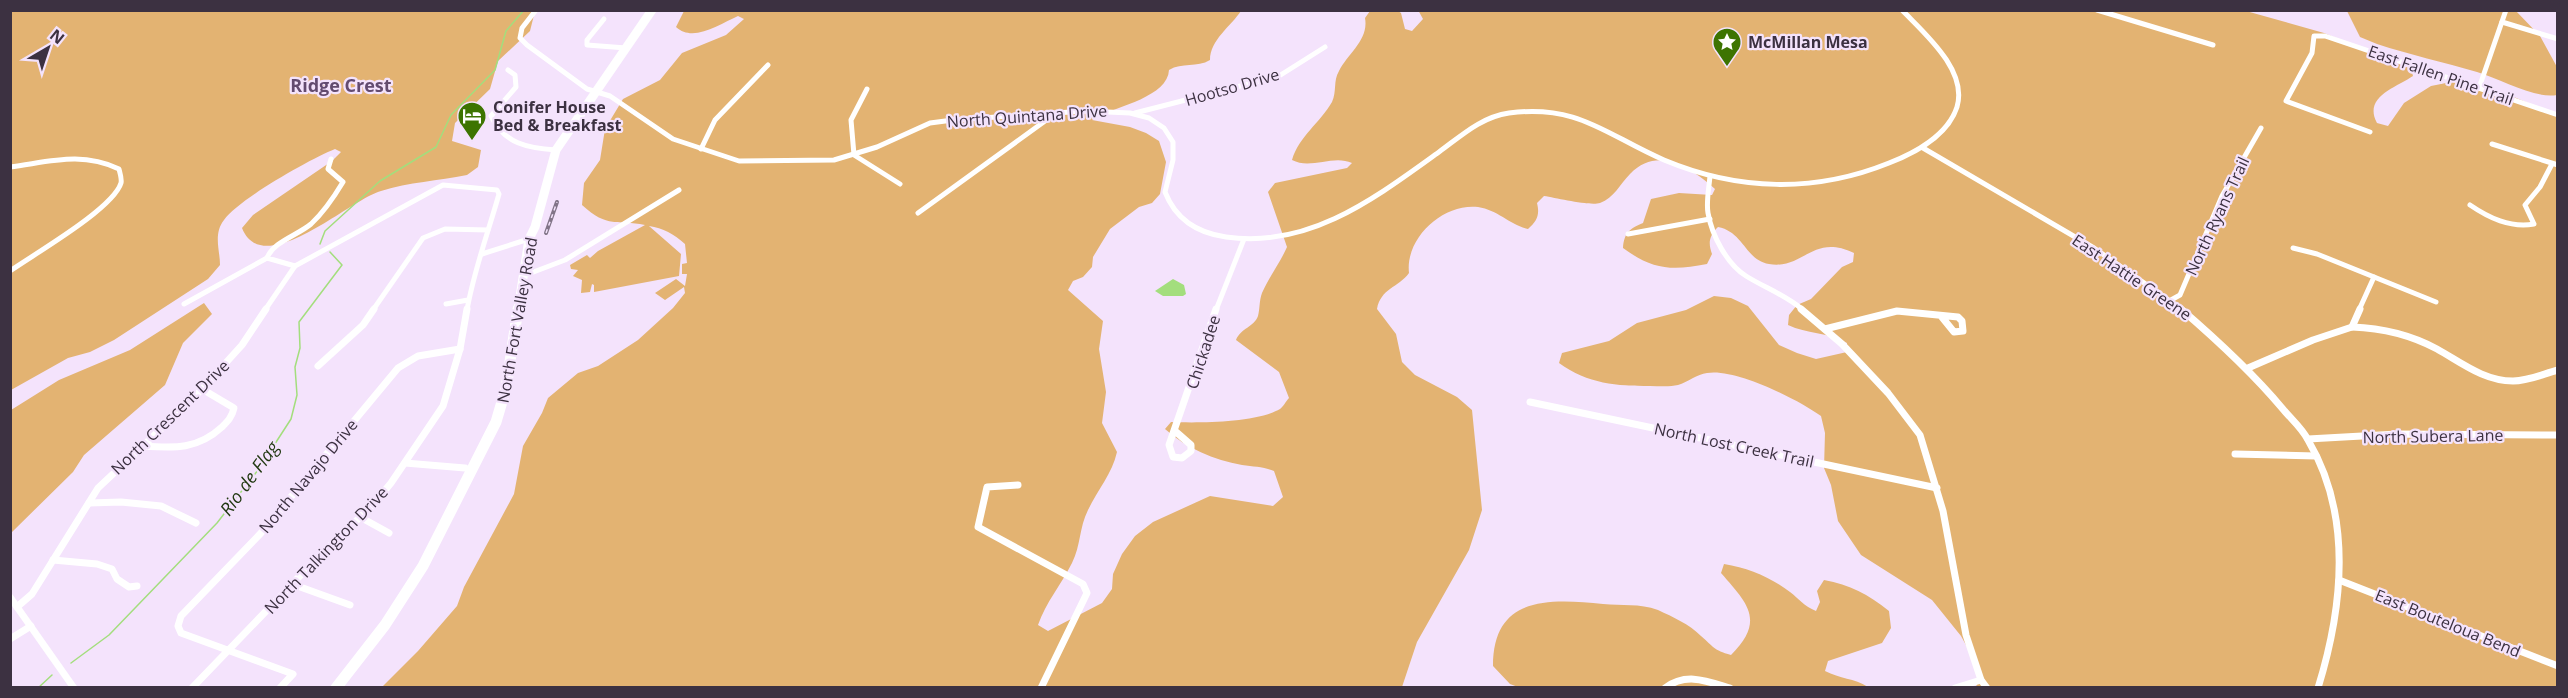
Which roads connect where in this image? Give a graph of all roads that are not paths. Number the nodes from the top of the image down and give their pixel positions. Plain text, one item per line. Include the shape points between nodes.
1 (536, 10) edge
2 (652, 10) edge
3 (1902, 10) edge
4 (2097, 10) edge
5 (2506, 10) edge
6 (604, 19) dead end
7 (2502, 22) junction
8 (2558, 39) edge
9 (2212, 45) dead end
10 (1325, 47) dead end
11 (626, 48) junction
12 (768, 65) dead end
13 (508, 70) dead end
14 (2479, 88) junction
15 (867, 89) dead end
16 (595, 93) junction
17 (1134, 113) junction
18 (1044, 114) junction
19 (2558, 115) edge
20 (2261, 128) dead end
21 (2370, 132) dead end
22 (2492, 144) dead end
23 (1923, 148) junction
24 (701, 149) junction
25 (556, 150) junction
26 (854, 155) junction
27 (331, 159) dead end
28 (2555, 165) edge
29 (10, 167) edge
30 (1710, 176) junction
31 (900, 184) dead end
32 (679, 189) dead end
33 (500, 194) joint
34 (2470, 205) dead end
35 (918, 213) dead end
36 (1710, 219) junction
37 (488, 230) junction
38 (1628, 234) dead end
39 (529, 239) junction
40 (1244, 239) junction
41 (2293, 248) dead end
42 (482, 254) junction
43 (267, 258) junction
44 (295, 266) junction
45 (10, 271) edge
46 (523, 276) junction
47 (2374, 277) junction
48 (468, 300) junction
49 (2170, 300) junction
50 (2436, 302) dead end
51 (184, 304) dead end
52 (446, 304) dead end
53 (1941, 316) dead end
54 (2352, 327) junction
55 (1825, 329) junction
56 (459, 349) junction
57 (318, 366) dead end
58 (2247, 369) junction
59 (2558, 370) edge
60 (202, 389) junction
61 (1530, 402) dead end
62 (1175, 431) dead end
63 (2558, 435) edge
64 (2308, 439) junction
65 (142, 446) junction
66 (2235, 454) dead end
67 (2316, 456) junction
68 (405, 463) junction
69 (465, 468) dead end
70 (1018, 485) dead end
71 (1937, 488) junction
72 (89, 503) junction
73 (360, 517) junction
74 (196, 523) dead end
75 (389, 533) dead end
76 (53, 560) junction
77 (2339, 580) junction
78 (292, 584) junction
79 (137, 586) dead end
80 (10, 597) edge
81 (350, 605) dead end
82 (17, 606) junction
83 (31, 626) junction
84 (10, 639) edge
85 (229, 651) junction
86 (2558, 666) edge
87 (1981, 680) junction
88 (74, 687) edge
89 (192, 687) edge
90 (280, 687) edge
91 (336, 687) edge
92 (1041, 687) edge
93 (1665, 687) edge
94 (1730, 687) edge
95 (1955, 687) edge
96 (1987, 687) edge
97 (2318, 687) edge

1 - 16 street, North Quintana Drive via 522,28 520,38
2 - 11 main road, North Fort Valley Road
3 - 23 street, North Quintana Drive via 1958,77 1961,92 1957,108
4 - 9 street
5 - 7 street
6 - 11 street via 587,45
7 - 8 street
7 - 14 street
10 - 17 street, Hootso Drive via 1279,76
11 - 16 main road, North Fort Valley Road
12 - 24 street via 715,120
13 - 25 street via 515,75 516,87 491,116 496,129 515,143
14 - 19 street, East Fallen Pine Trail
14 - 21 street, East Fallen Pine Trail via 2325,36 2314,36 2312,52 2286,101
15 - 26 street via 852,111 847,131
16 - 24 street, North Quintana Drive via 610,96 673,139
16 - 25 main road, North Fort Valley Road
17 - 18 street, North Quintana Drive via 1096,110
17 - 40 street, North Quintana Drive via 1156,123 1173,142 1165,192 1178,215 1200,232
18 - 26 street, North Quintana Drive via 930,123
18 - 35 street via 1045,121 1038,128 1010,144
20 - 49 street, North Ryans Trail via 2223,196 2180,295
22 - 28 street
23 - 30 street, North Quintana Drive via 1864,175 1801,186 1771,188
23 - 49 street, East Hattie Greene via 2094,248
24 - 26 street, North Quintana Drive via 740,161 834,160
25 - 39 main road, North Fort Valley Road
26 - 31 street
27 - 43 street via 328,169 343,182 339,189 309,228 270,250
28 - 34 street via 2525,205 2534,224 2512,224
29 - 45 street via 76,155 110,164 119,169 122,180 117,190 89,216
30 - 36 street
30 - 40 street, North Quintana Drive via 1664,160 1578,118 1527,111 1505,113 1470,127 1428,160 1346,212 1293,235
32 - 46 street via 652,203 598,243 565,261
33 - 37 street, North Talkington Drive
33 - 44 street, North Crescent Drive via 493,189 443,185
36 - 38 street
36 - 55 street via 1719,244 1736,268 1791,300
37 - 42 street, North Talkington Drive
37 - 57 street via 445,229 423,238 363,325
39 - 42 street
39 - 46 main road, North Fort Valley Road
40 - 62 street, Chickadee via 1200,350
41 - 47 street
42 - 48 street, North Talkington Drive via 474,269
43 - 44 street
43 - 51 street
44 - 60 street, North Crescent Drive via 242,345
46 - 91 main road, North Fort Valley Road via 506,388 496,422 419,574
47 - 50 street
47 - 54 street
48 - 52 street
48 - 56 street, North Talkington Drive
49 - 58 street, East Hattie Greene
53 - 55 street via 1897,311
54 - 58 street
54 - 59 street via 2367,327 2425,344 2468,370 2496,379 2532,379
55 - 71 street via 1888,393 1920,435
56 - 68 street, North Talkington Drive via 443,406
56 - 85 street, North Navajo Drive via 418,356 398,368 261,533 181,616 181,633
58 - 64 street, East Hattie Greene
60 - 65 street, North Crescent Drive
60 - 65 street via 234,408 233,416 207,443 183,448
61 - 71 street, North Lost Creek Trail
63 - 64 street, North Subera Lane via 2410,434
64 - 67 street, East Hattie Greene
65 - 72 street, North Crescent Drive via 112,473
66 - 67 street
67 - 77 street, East Hattie Greene via 2331,492 2340,533
68 - 69 street
68 - 73 street, North Talkington Drive
70 - 92 street via 987,487 978,527 1083,584 1087,593
71 - 87 street via 1966,634
72 - 74 street via 161,506
72 - 76 street, North Crescent Drive
73 - 75 street
73 - 78 street, North Talkington Drive
76 - 79 street via 98,564 112,569 117,579 129,587
76 - 82 street, North Crescent Drive via 32,594
77 - 86 street, East Bouteloua Bend
77 - 97 street, East Hattie Greene via 2330,649
78 - 81 street
78 - 85 street, North Talkington Drive
80 - 82 street
82 - 83 street
83 - 84 street
83 - 88 street
85 - 89 street, North Talkington Drive
85 - 90 street via 293,674
87 - 95 street
87 - 96 street
93 - 94 street via 1676,678 1691,676

